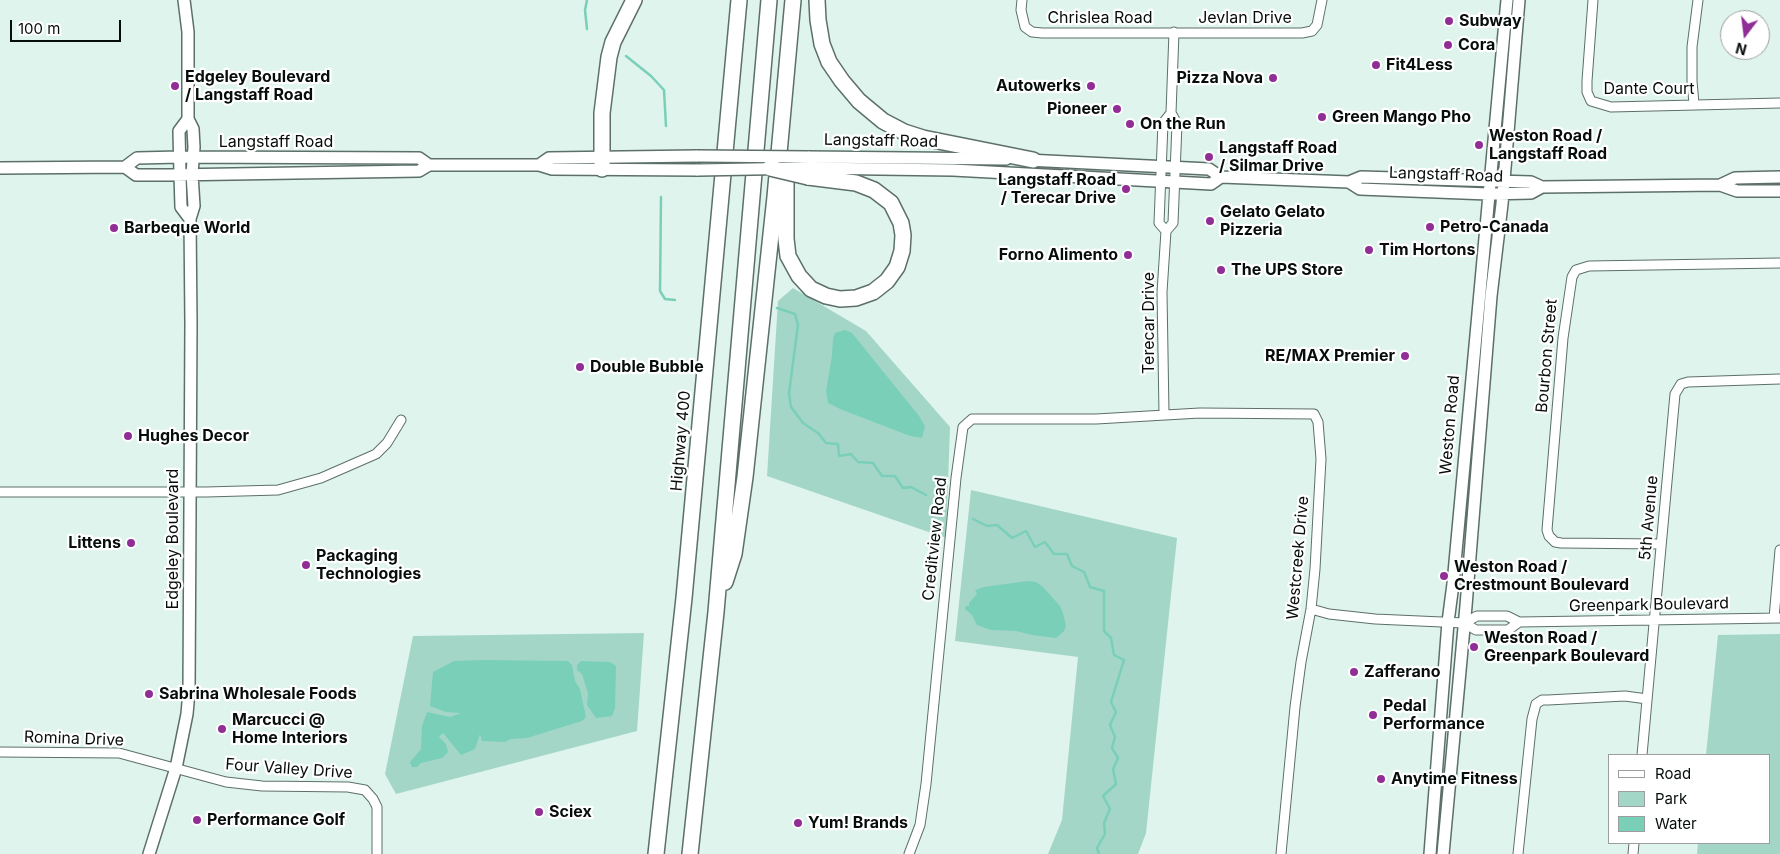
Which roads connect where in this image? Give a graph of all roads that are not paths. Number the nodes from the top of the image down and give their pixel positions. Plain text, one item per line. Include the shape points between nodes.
1 (184, 0) edge
2 (634, 0) edge
3 (739, 0) edge
4 (769, 0) edge
5 (793, 0) edge
6 (817, 0) edge
7 (1022, 0) edge
8 (1322, 0) edge
9 (1506, 0) edge
10 (1519, 0) edge
11 (1593, 0) edge
12 (1698, 0) edge
13 (1174, 32) junction
14 (1780, 103) edge
15 (1694, 104) junction
16 (1171, 113) junction
17 (188, 119) junction
18 (780, 145) junction
19 (180, 157) junction
20 (194, 158) junction
21 (1033, 160) junction
22 (602, 163) junction
23 (429, 165) junction
24 (1162, 166) junction
25 (1175, 166) junction
26 (125, 167) junction
27 (808, 167) junction
28 (0, 168) edge
29 (770, 168) joint
30 (180, 174) junction
31 (192, 174) junction
32 (1221, 177) junction
33 (1780, 177) edge
34 (1489, 181) junction
35 (1504, 181) junction
36 (1162, 182) junction
37 (1349, 182) junction
38 (1175, 183) junction
39 (1720, 185) junction
40 (1542, 187) junction
41 (1780, 191) edge
42 (1488, 194) junction
43 (1503, 194) junction
44 (190, 220) junction
45 (1166, 232) junction
46 (1780, 263) edge
47 (1780, 379) edge
48 (1164, 414) junction
49 (401, 420) dead end
50 (0, 492) edge
51 (190, 492) junction
52 (1661, 544) junction
53 (1780, 550) edge
54 (1310, 609) junction
55 (716, 612) junction
56 (1777, 618) edge
57 (1654, 620) junction
58 (1448, 622) junction
59 (1519, 622) junction
60 (1464, 623) junction
61 (1647, 699) junction
62 (0, 752) edge
63 (1642, 754) edge
64 (176, 768) junction
65 (149, 854) edge
66 (377, 854) edge
67 (656, 854) edge
68 (690, 854) edge
69 (908, 854) edge
70 (1281, 854) edge
71 (1430, 854) edge
72 (1443, 854) edge
73 (1518, 854) edge

1 - 17 main road, Edgeley Boulevard via 188,32
2 - 22 highway via 613,42 609,58 602,113
3 - 67 highway, Highway 400 via 684,598
4 - 55 highway
5 - 18 highway
6 - 21 highway via 822,44 829,62 859,101 883,121 923,138
7 - 13 street, Chrislea Road via 1022,21 1032,32
8 - 13 street, Jevlan Drive via 1317,25 1312,31
9 - 34 main road, Weston Road
10 - 35 main road, Weston Road
11 - 15 street, Dante Court via 1587,81 1591,102 1611,107
12 - 15 street via 1692,47
13 - 16 street
14 - 15 street, Dante Court
16 - 24 street, Terecar Drive via 1163,123
16 - 25 street, Terecar Drive via 1177,124
17 - 19 main road, Edgeley Boulevard via 179,131
17 - 20 main road, Edgeley Boulevard via 194,129
18 - 27 highway via 786,162 786,239 793,267 811,289 826,296 856,298 872,292 887,281 897,267 902,250 901,222 891,203 874,190
18 - 55 highway via 745,477 734,554
19 - 20 main road, Langstaff Road
19 - 26 main road, Langstaff Road via 137,158
19 - 30 main road, Edgeley Boulevard
20 - 23 main road, Langstaff Road via 418,158
20 - 31 main road, Edgeley Boulevard
21 - 24 main road, Langstaff Road
21 - 27 main road, Langstaff Road
22 - 23 main road, Langstaff Road via 549,158 539,165
22 - 27 main road, Langstaff Road, bridge via 697,156
22 - 29 main road, Langstaff Road, bridge via 698,170
23 - 31 main road, Langstaff Road via 419,171
24 - 25 main road, Langstaff Road
24 - 36 street, Terecar Drive
25 - 32 main road, Langstaff Road via 1209,169
25 - 38 street, Terecar Drive
26 - 28 main road, Langstaff Road
26 - 30 main road, Langstaff Road via 136,175
27 - 29 highway, bridge
27 - 36 main road, Langstaff Road via 953,170
30 - 31 main road, Langstaff Road
30 - 44 main road, Edgeley Boulevard via 180,208
31 - 44 main road, Edgeley Boulevard via 194,206
32 - 37 main road, Langstaff Road
32 - 38 main road, Langstaff Road via 1211,184
33 - 39 main road, Langstaff Road via 1735,178
34 - 35 main road, Langstaff Road
34 - 37 main road, Langstaff Road via 1361,177
34 - 42 main road, Weston Road
35 - 40 main road, Langstaff Road via 1530,182
35 - 43 main road, Weston Road
36 - 38 main road, Langstaff Road
36 - 45 street, Terecar Drive via 1159,223
37 - 42 main road, Langstaff Road via 1360,188
38 - 45 street, Terecar Drive via 1173,223
39 - 40 main road, Langstaff Road
39 - 41 main road, Langstaff Road via 1737,191
40 - 43 main road, Langstaff Road via 1531,193
42 - 43 main road, Langstaff Road
42 - 58 main road, Weston Road
43 - 60 main road, Weston Road via 1491,296
44 - 51 main road, Edgeley Boulevard
45 - 48 street, Terecar Drive via 1162,292
46 - 52 street, Bourbon Street via 1589,266 1576,270 1572,277 1563,338 1547,530 1555,542 1561,543
47 - 52 street, 5th Avenue via 1681,384 1675,394
48 - 54 street, Westcreek Drive via 1314,414 1318,422 1321,459
48 - 69 street, Creditview Road via 1096,419 972,419 963,427 926,784 920,825
49 - 51 street via 376,454 321,478 267,491
50 - 51 street
51 - 64 main road, Edgeley Boulevard via 189,689
52 - 57 street, 5th Avenue
53 - 56 street
54 - 58 street via 1375,619
54 - 70 street, Westcreek Drive via 1294,714
55 - 68 highway
56 - 57 street, Greenpark Boulevard
57 - 59 street, Greenpark Boulevard
57 - 61 street, 5th Avenue
58 - 60 street
58 - 71 main road, Weston Road
59 - 60 street, Greenpark Boulevard via 1507,616 1477,616
59 - 60 street, Greenpark Boulevard via 1508,630 1476,630
60 - 72 main road, Weston Road
61 - 63 street, 5th Avenue
61 - 73 street via 1625,696 1558,699 1542,700 1536,704
62 - 64 street, Romina Drive via 119,753
64 - 65 main road, Edgeley Boulevard
64 - 66 street, Four Valley Drive via 226,782 365,790 377,807

